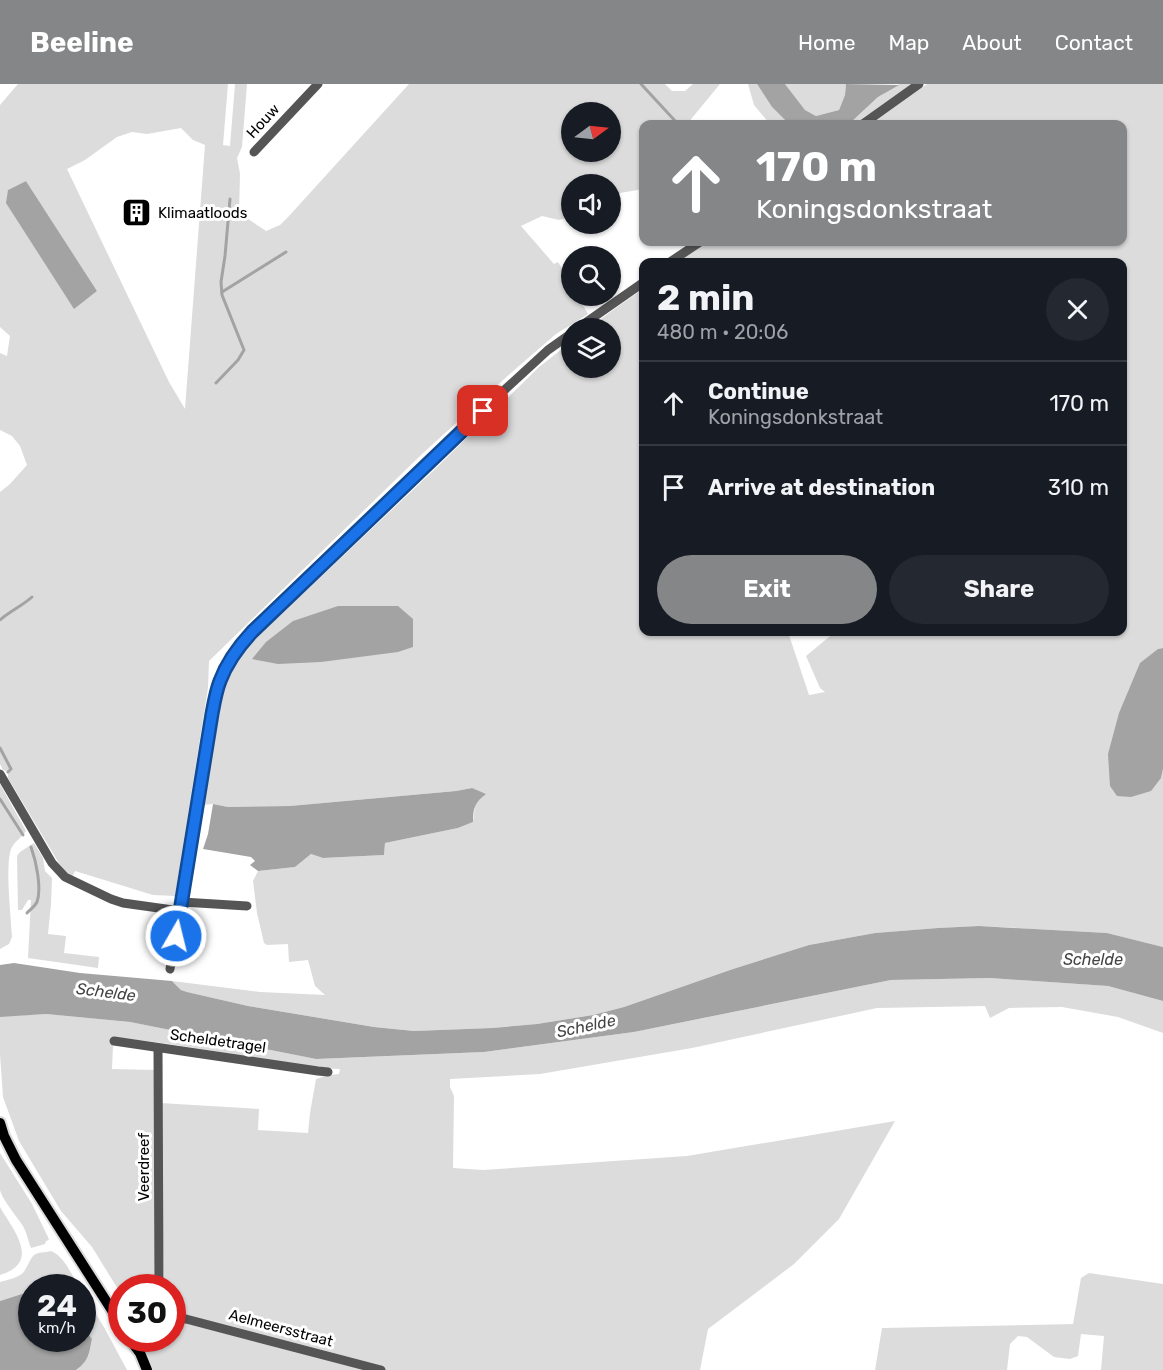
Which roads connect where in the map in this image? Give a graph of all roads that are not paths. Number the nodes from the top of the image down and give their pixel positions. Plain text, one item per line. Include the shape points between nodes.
1 (318, 84) edge
2 (919, 84) edge
3 (869, 120) edge
4 (254, 152) dead end
5 (694, 246) edge
6 (676, 258) edge
7 (639, 285) edge
8 (592, 318) edge
9 (561, 341) edge
10 (0, 774) edge
11 (181, 906) junction
12 (247, 906) dead end
13 (170, 969) dead end
14 (114, 1041) dead end
15 (158, 1047) junction
16 (323, 1071) dead end
17 (0, 1124) edge
18 (159, 1274) edge
19 (108, 1302) edge
20 (186, 1320) edge
21 (133, 1352) edge
22 (139, 1352) edge
23 (139, 1370) edge
24 (147, 1370) edge
25 (381, 1370) edge

1 - 4 street, Houw
2 - 3 street
5 - 6 street
7 - 8 street
9 - 11 street via 499,395 234,652 220,679 212,714
10 - 11 street via 52,863 65,877 123,903
11 - 12 street
11 - 13 street
14 - 15 street, Scheldetragel
15 - 16 street, Scheldetragel
15 - 18 street, Veerdreef
17 - 19 main road via 16,1160
20 - 25 street, Aelmeersstraat
21 - 23 main road
22 - 24 main road

